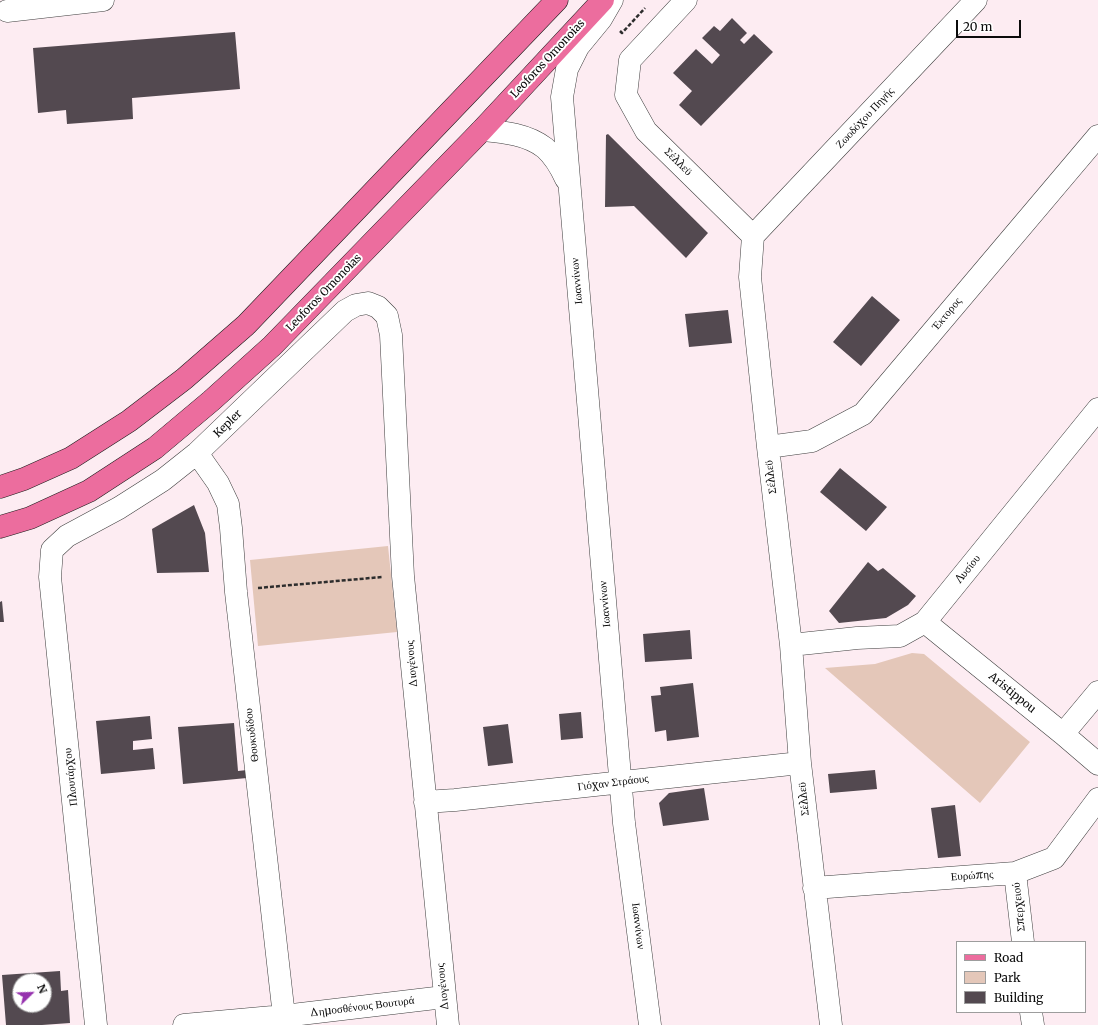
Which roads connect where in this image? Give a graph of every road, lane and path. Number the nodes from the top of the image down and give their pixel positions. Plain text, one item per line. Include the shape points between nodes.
1 (103, 0) edge
2 (557, 0) edge
3 (603, 0) edge
4 (612, 0) edge
5 (686, 0) edge
6 (976, 0) edge
7 (646, 8) dead end
8 (7, 13) edge
9 (617, 29) dead end
10 (482, 130) junction
11 (1098, 136) edge
12 (568, 182) junction
13 (753, 236) junction
14 (378, 307) joint
15 (1098, 409) edge
16 (768, 447) junction
17 (197, 453) junction
18 (0, 487) edge
19 (0, 527) edge
20 (67, 536) joint
21 (404, 576) junction
22 (236, 592) junction
23 (925, 622) junction
24 (791, 645) junction
25 (1098, 692) edge
26 (1063, 734) junction
27 (800, 763) junction
28 (1098, 764) edge
29 (621, 782) junction
30 (1098, 799) edge
31 (425, 802) junction
32 (1015, 873) junction
33 (814, 888) junction
34 (1023, 941) edge
35 (444, 997) junction
36 (1031, 1013) edge
37 (284, 1021) edge
38 (96, 1025) edge
39 (184, 1025) edge
40 (448, 1025) edge
41 (650, 1025) edge
42 (831, 1025) edge
43 (1033, 1025) edge

1 - 8 street
2 - 18 main road via 241,330 184,379 129,421 71,458
3 - 10 main road, Leoforos Omonoias
4 - 12 street, Ιωαννίνων via 601,19 578,48 567,69 562,97
5 - 13 street, Σέλλεϋ via 630,60 626,95 646,131
6 - 13 street, Ζωοδόχου Πηγής
7 - 9 path via 622,33
10 - 12 street, Ιωαννίνων via 505,132 527,138 545,148
10 - 19 main road, Leoforos Omonoias via 272,346 155,448 89,492 30,518
11 - 16 street, Έκτορος via 863,414 812,441
12 - 29 street, Ιωαννίνων
13 - 16 street, Σέλλεϋ via 750,277
14 - 17 street, Kepler via 368,303 345,311
14 - 21 street, Διογένους via 387,316 391,335
15 - 23 street, Λυσίου
16 - 24 street, Σέλλεϋ
17 - 20 street, Kepler via 163,480 119,508
17 - 22 street, Θουκυδίδου via 218,483 228,504
20 - 38 street, Πλουτάρχου via 52,550 50,577
21 - 22 path
21 - 31 street, Διογένους
22 - 37 street, Θουκυδίδου
23 - 24 street, Λυσίου via 900,636
23 - 26 street, Aristippou
24 - 27 street, Σέλλεϋ
25 - 26 street
26 - 28 street, Aristippou
27 - 29 street, Γιόχαν Στράους
27 - 33 street, Σέλλεϋ
29 - 31 street, Γιόχαν Στράους
29 - 41 street, Ιωαννίνων
30 - 32 street, Ευρώπης via 1054,858
31 - 35 street, Διογένους
32 - 33 street, Ευρώπης
32 - 34 street, Σπερχειού
33 - 42 street, Σέλλεϋ
35 - 37 street, Δημοσθένους Βουτυρά
35 - 40 street, Διογένους
36 - 43 street
37 - 39 street, Δημοσθένους Βουτυρά

